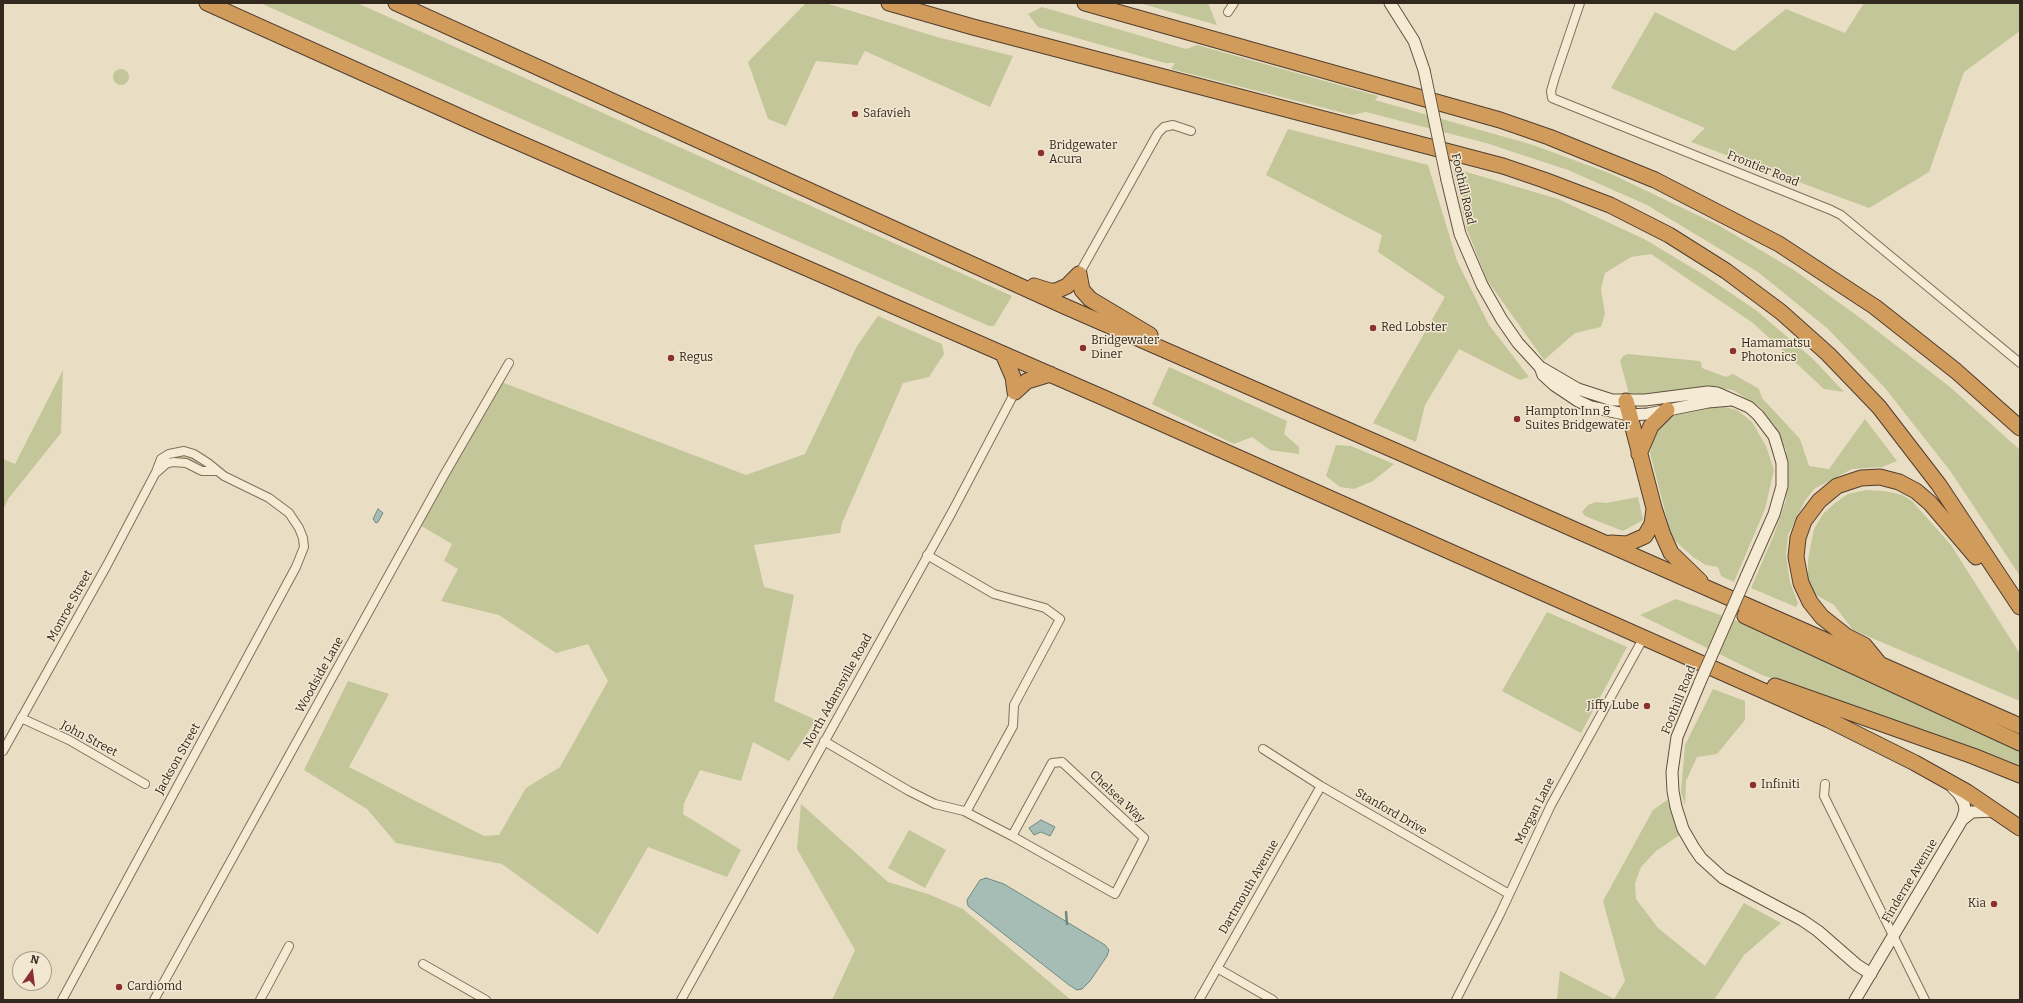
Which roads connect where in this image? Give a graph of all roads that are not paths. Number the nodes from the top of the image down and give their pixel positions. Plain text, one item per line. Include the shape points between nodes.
1 (207, 3) edge
2 (396, 3) edge
3 (889, 3) edge
4 (1085, 3) edge
5 (1234, 3) edge
6 (1390, 3) edge
7 (1580, 3) edge
8 (1228, 12) dead end
9 (1190, 131) dead end
10 (1079, 274) junction
11 (994, 275) junction
12 (1003, 354) junction
13 (1188, 361) junction
14 (509, 363) dead end
15 (2020, 363) edge
16 (1050, 374) junction
17 (1015, 392) junction
18 (1731, 400) junction
19 (1628, 408) junction
20 (1667, 410) junction
21 (2020, 428) edge
22 (1639, 454) junction
23 (217, 471) junction
24 (156, 472) junction
25 (1654, 508) junction
26 (1597, 540) junction
27 (927, 555) junction
28 (1639, 558) junction
29 (1994, 568) junction
30 (1707, 588) junction
31 (2020, 607) edge
32 (1644, 637) junction
33 (1880, 665) junction
34 (1732, 676) junction
35 (21, 718) junction
36 (2020, 726) edge
37 (824, 742) junction
38 (2020, 743) edge
39 (1262, 749) dead end
40 (3, 751) edge
41 (2020, 774) edge
42 (1942, 778) junction
43 (145, 784) dead end
44 (1825, 784) dead end
45 (1321, 786) junction
46 (1997, 811) junction
47 (966, 812) junction
48 (1962, 820) junction
49 (2020, 828) edge
50 (1012, 836) junction
51 (1510, 894) junction
52 (1894, 935) junction
53 (289, 946) dead end
54 (423, 964) dead end
55 (1217, 968) junction
56 (1871, 974) junction
57 (62, 1000) edge
58 (154, 1000) edge
59 (260, 1000) edge
60 (486, 1000) edge
61 (681, 1000) edge
62 (1199, 1000) edge
63 (1273, 1000) edge
64 (1456, 1000) edge
65 (1855, 1000) edge
66 (1925, 1000) edge

1 - 12 highway via 483,127
2 - 11 highway
3 - 29 highway via 1485,161 1544,180 1629,214 1669,235 1726,271 1781,312 1828,354 1879,407 1920,459
4 - 21 highway via 1500,120 1655,180 1779,244 1869,303 1956,371
5 - 8 street
6 - 19 street, Foothill Road, bridge via 1414,41 1424,70 1460,234 1482,285 1518,343 1554,386 1578,401 1603,410
7 - 15 street, Frontier Road via 1555,77 1552,98 1842,216
9 - 10 street via 1173,125 1164,127 1158,133
10 - 11 highway via 1067,286 1056,291
10 - 13 highway via 1082,290 1090,299
11 - 13 highway
12 - 16 highway
12 - 17 highway via 1013,377
13 - 26 highway
14 - 58 street, Woodside Lane via 439,484
16 - 17 highway via 1032,379
16 - 32 highway
17 - 27 street, North Adamsville Road
18 - 19 street, Foothill Road via 1717,393 1708,392
18 - 20 street, Foothill Road
18 - 56 street, Foothill Road, bridge via 1758,414 1774,436 1782,463 1779,498 1677,737 1673,753 1672,791 1686,836 1701,858 1722,878 1802,920
19 - 20 street, Foothill Road
19 - 22 highway
20 - 22 highway via 1651,426
22 - 25 highway
23 - 24 street via 202,471 186,463 173,462
23 - 24 street, Monroe Street via 208,462 184,451 169,454 161,459
23 - 57 street, Jackson Street via 276,502 289,513 304,538 304,547 296,567
24 - 35 street, Monroe Street
25 - 26 highway via 1649,530 1640,539 1627,544
25 - 30 highway via 1671,553
26 - 28 highway
27 - 37 street, North Adamsville Road
27 - 47 street via 994,594 1045,608 1060,619 1014,705 1013,726
28 - 30 highway
28 - 38 highway via 1648,572
29 - 31 highway
29 - 33 highway via 1978,560 1930,503 1907,485 1871,477 1845,483 1824,495 1804,521 1798,538 1796,557 1801,584 1810,602 1822,617 1846,636 1864,645
30 - 33 highway
32 - 34 highway
32 - 51 street, Morgan Lane via 1551,805
33 - 36 highway
34 - 41 highway via 1766,682
34 - 42 highway via 1868,738
35 - 40 street, Monroe Street
35 - 43 street, John Street via 69,740
37 - 47 street, Chelsea Way via 935,804
37 - 61 street, North Adamsville Road
39 - 45 street, Stanford Drive
42 - 46 highway
42 - 48 street, Finderne Avenue via 1962,798 1965,810
44 - 52 street via 1824,796
45 - 51 street, Stanford Drive
45 - 55 street, Dartmouth Avenue
46 - 48 street via 1972,812
46 - 49 highway
47 - 50 street, Chelsea Way
48 - 52 street, Finderne Avenue
50 - 50 street, Chelsea Way via 1115,894 1144,838 1062,762 1052,763
51 - 64 street, Morgan Lane
52 - 56 street, Finderne Avenue
52 - 66 street
53 - 59 street
54 - 60 street
55 - 62 street, Dartmouth Avenue
55 - 63 street
56 - 65 street, Finderne Avenue

